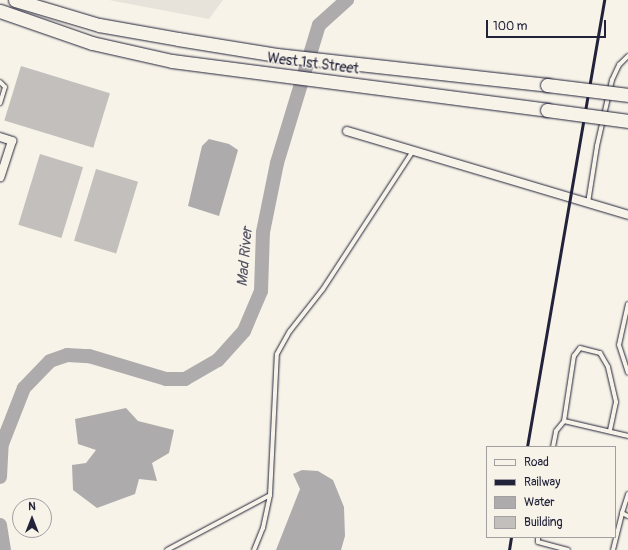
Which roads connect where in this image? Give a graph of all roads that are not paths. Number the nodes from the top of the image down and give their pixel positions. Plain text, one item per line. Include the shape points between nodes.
1 (15, 0) edge
2 (0, 11) edge
3 (628, 56) edge
4 (0, 82) edge
5 (628, 95) edge
6 (0, 103) edge
7 (628, 121) edge
8 (347, 131) dead end
9 (0, 137) edge
10 (413, 151) junction
11 (0, 177) edge
12 (588, 204) junction
13 (628, 216) edge
14 (628, 304) edge
15 (627, 311) edge
16 (628, 373) edge
17 (564, 421) junction
18 (610, 431) junction
19 (628, 436) edge
20 (553, 446) edge
21 (628, 494) edge
22 (270, 495) junction
23 (622, 513) junction
24 (628, 516) edge
25 (616, 538) edge
26 (616, 538) edge
27 (538, 539) edge
28 (167, 550) edge
29 (254, 550) edge
30 (568, 550) edge
31 (613, 550) edge

1 - 5 main road, West 1st Street, bridge via 99,25 277,55
2 - 7 main road, West 1st Street, bridge via 92,43 172,61
3 - 12 lane via 619,65 612,80 596,146
4 - 6 lane via 5,87
8 - 10 street
9 - 11 street via 12,141
10 - 12 street
10 - 22 lane via 323,289 290,331 277,354
12 - 13 street
14 - 15 lane
15 - 16 lane via 619,344
17 - 18 lane
17 - 18 lane via 574,356 580,348 600,353 608,367 616,402
17 - 20 lane via 556,431
18 - 19 lane
21 - 23 lane
22 - 28 lane
22 - 29 lane via 263,528
23 - 24 lane
23 - 25 lane
26 - 31 lane
27 - 30 lane

